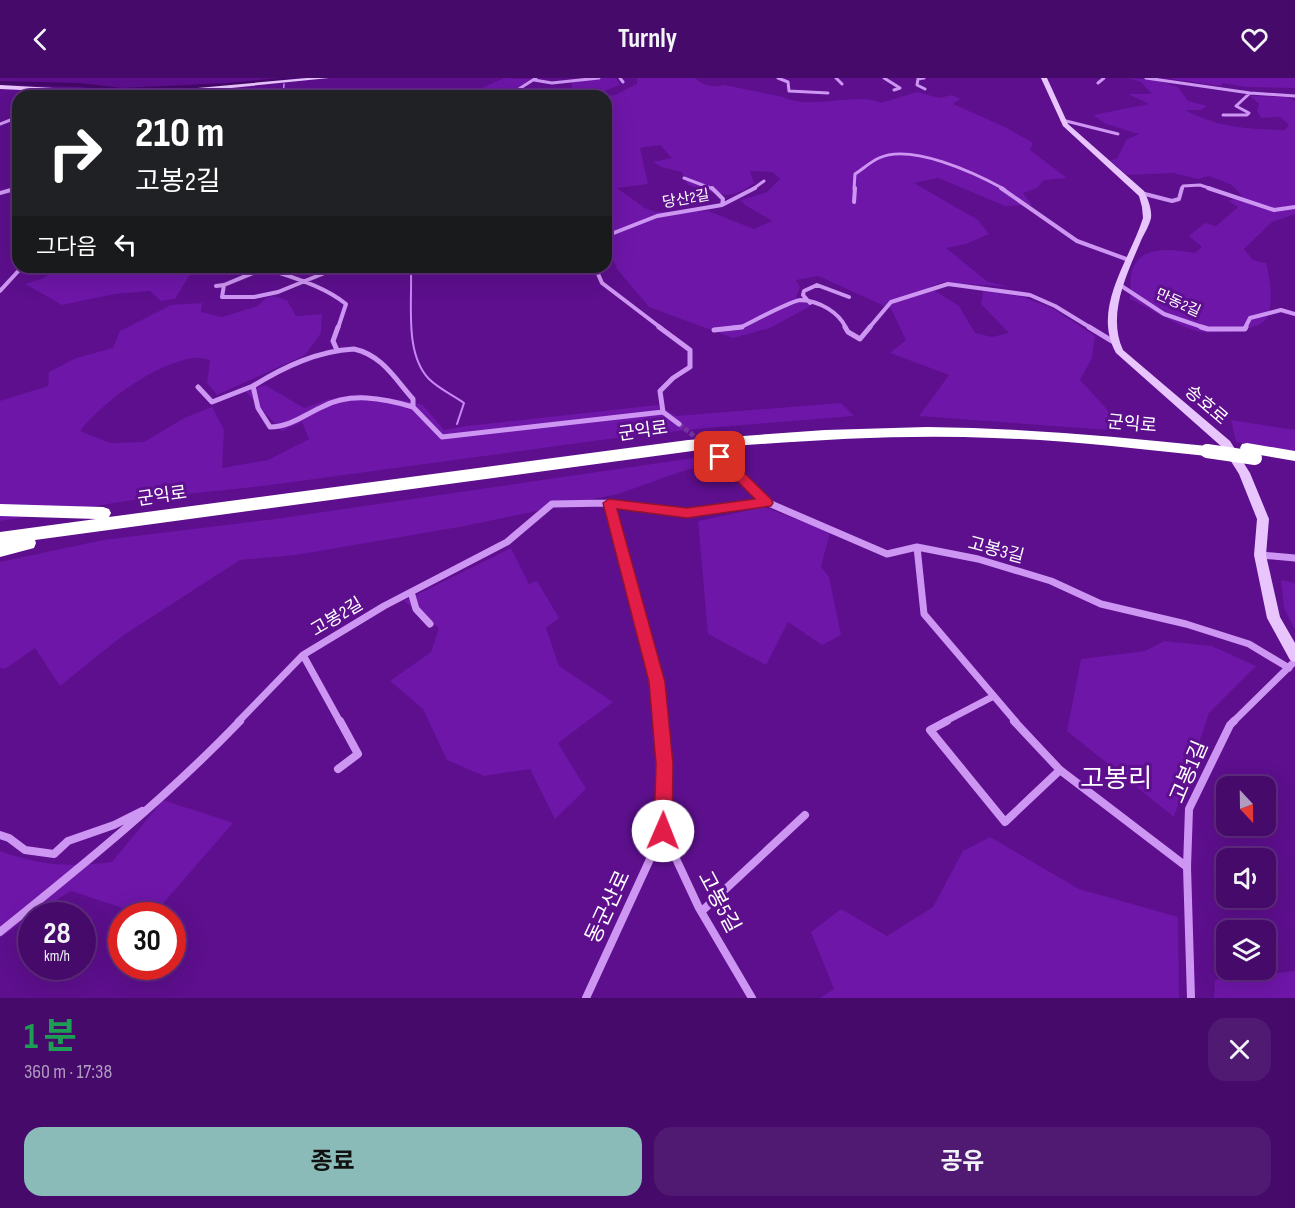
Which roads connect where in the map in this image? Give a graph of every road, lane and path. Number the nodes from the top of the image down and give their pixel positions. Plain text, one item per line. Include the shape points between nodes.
1 (326, 78) edge
2 (599, 78) edge
3 (620, 78) edge
4 (778, 78) edge
5 (836, 78) edge
6 (884, 78) edge
7 (924, 78) edge
8 (1044, 78) edge
9 (1104, 78) edge
10 (1146, 78) edge
11 (535, 79) edge
12 (1175, 79) edge
13 (623, 82) dead end
14 (1098, 83) dead end
15 (842, 84) dead end
16 (0, 87) edge
17 (925, 89) dead end
18 (57, 90) edge
19 (214, 90) edge
20 (518, 90) edge
21 (894, 90) dead end
22 (828, 93) dead end
23 (1250, 93) junction
24 (1295, 96) edge
25 (1223, 115) dead end
26 (1062, 120) junction
27 (1118, 134) dead end
28 (684, 178) dead end
29 (764, 181) dead end
30 (1141, 193) junction
31 (854, 202) dead end
32 (722, 205) junction
33 (1295, 207) edge
34 (612, 234) edge
35 (1129, 260) junction
36 (16, 273) edge
37 (252, 273) edge
38 (278, 273) edge
39 (325, 273) edge
40 (597, 273) edge
41 (305, 283) junction
42 (224, 285) junction
43 (1120, 285) junction
44 (216, 286) dead end
45 (0, 291) edge
46 (849, 297) dead end
47 (810, 303) junction
48 (1295, 314) edge
49 (714, 330) dead end
50 (1112, 341) junction
51 (337, 350) junction
52 (253, 386) junction
53 (198, 387) dead end
54 (413, 407) junction
55 (663, 412) junction
56 (679, 424) tunnel mouth
57 (711, 450) tunnel mouth
58 (1251, 453) junction
59 (1295, 456) edge
60 (1295, 465) edge
61 (609, 503) junction
62 (766, 503) junction
63 (0, 510) edge
64 (108, 518) junction
65 (0, 527) edge
66 (0, 538) edge
67 (917, 547) junction
68 (0, 550) edge
69 (1260, 555) junction
70 (1295, 558) edge
71 (411, 592) junction
72 (430, 624) dead end
73 (303, 655) junction
74 (1295, 656) edge
75 (1292, 665) edge
76 (992, 697) junction
77 (338, 768) dead end
78 (1060, 770) junction
79 (150, 806) junction
80 (804, 815) dead end
81 (663, 831) junction
82 (0, 835) edge
83 (1187, 867) junction
84 (702, 911) junction
85 (0, 932) edge
86 (586, 998) edge
87 (752, 998) edge
88 (1191, 998) edge

1 - 19 main road
2 - 11 street via 552,83
3 - 13 street
4 - 22 street via 788,82 789,91
5 - 15 street
6 - 21 street via 900,88
7 - 17 street via 918,79 917,85
8 - 26 main road
9 - 14 street
10 - 12 street
11 - 20 street
12 - 23 street
16 - 18 main road
23 - 24 street
23 - 25 street via 1236,106 1249,112 1247,115
26 - 27 street
26 - 30 main road
28 - 32 street, 당산2길 via 711,187 723,199
29 - 32 street
30 - 33 street via 1172,201 1179,199 1184,186 1200,185 1274,210
30 - 35 main road via 1147,218
31 - 35 street via 855,174 880,157 914,154 974,172 1077,241
32 - 34 street, 당산2길 via 657,216
35 - 43 main road
36 - 45 street
37 - 42 street
38 - 41 street
39 - 41 street
40 - 55 street via 602,284 690,350 690,367 660,391
41 - 42 street via 278,292 233,298 222,297
41 - 51 street via 333,292 346,304 333,341
42 - 44 street
43 - 48 street, 만동2길 via 1164,314 1208,329 1245,329 1250,318 1281,310
43 - 50 main road
46 - 47 street via 817,285 804,291
47 - 49 street via 799,300 741,327
47 - 50 street via 841,317 848,332 860,339 891,302 948,284 1001,290 1030,294
50 - 69 main road, 송호로 via 1226,444 1251,487 1263,519
51 - 52 street via 274,373
51 - 54 street via 367,352 413,399
52 - 53 street via 212,402
52 - 54 street via 260,416 270,427 281,428 343,399 366,398
54 - 55 street via 442,436
55 - 56 street
57 - 62 street, 고봉3길
58 - 59 highway, 군익로
58 - 60 highway, 군익로
58 - 64 highway, 군익로, bridge via 1204,446 963,432 797,436 688,445
61 - 62 street, 고봉2길 via 687,513
61 - 71 street, 고봉2길 via 552,504 507,542
61 - 81 street, 고봉5길 via 657,682 665,764
62 - 67 street, 고봉3길 via 887,554
63 - 64 highway
64 - 65 highway, 군익로
64 - 66 highway, 군익로
64 - 68 highway
67 - 75 street, 고봉3길 via 1051,580 1101,604 1249,644
67 - 76 street via 924,614
69 - 70 street
69 - 74 main road, 송호로 via 1274,618
71 - 72 street via 416,609
71 - 73 street, 고봉2길
73 - 77 street via 358,754
73 - 79 street, 고봉2길 via 212,750
75 - 83 street, 고봉1길 via 1230,725 1189,809
76 - 78 street
76 - 78 street via 930,730 1005,822
78 - 83 street
79 - 82 street via 114,825 68,841 54,854 25,850
79 - 85 street, 고봉2길
80 - 84 street
81 - 84 street, 고봉5길
81 - 86 street, 동군산로
83 - 88 street, 고봉1길
84 - 87 street, 고봉5길

